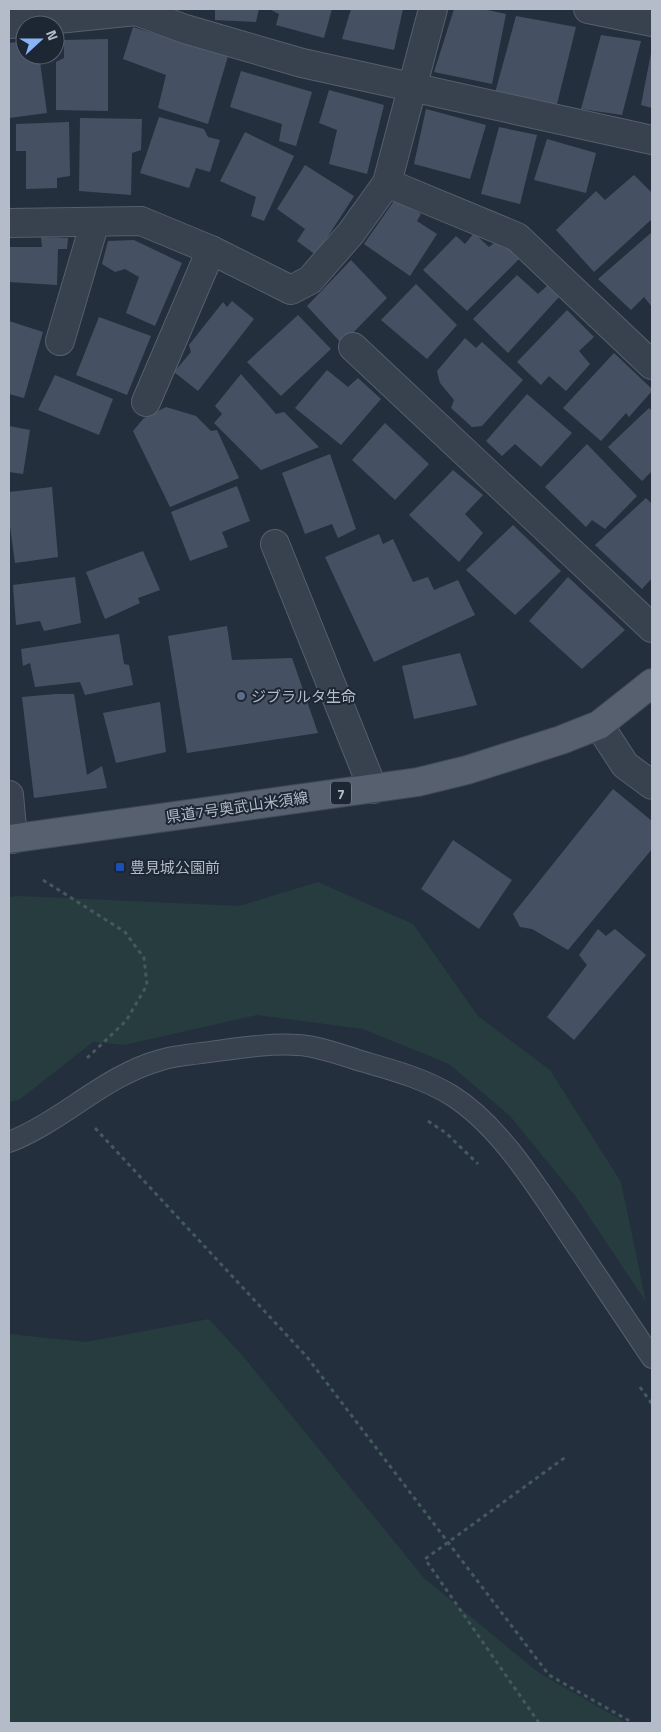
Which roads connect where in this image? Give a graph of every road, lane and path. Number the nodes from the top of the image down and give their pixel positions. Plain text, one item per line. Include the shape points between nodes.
1 (433, 9) edge
2 (588, 9) edge
3 (652, 22) edge
4 (9, 24) edge
5 (412, 88) junction
6 (652, 140) edge
7 (387, 183) junction
8 (95, 222) junction
9 (9, 223) edge
10 (211, 250) junction
11 (60, 341) dead end
12 (353, 347) dead end
13 (652, 365) edge
14 (146, 402) dead end
15 (275, 544) dead end
16 (652, 628) edge
17 (652, 683) edge
18 (599, 725) junction
19 (652, 785) edge
20 (373, 789) junction
21 (9, 795) edge
22 (11, 839) edge
23 (43, 880) dead end
24 (84, 1060) dead end
25 (80, 1101) junction
26 (425, 1118) dead end
27 (9, 1142) edge
28 (479, 1165) dead end
29 (652, 1358) edge
30 (635, 1379) dead end
31 (652, 1404) edge
32 (567, 1456) dead end
33 (449, 1543) junction
34 (539, 1723) edge
35 (633, 1723) edge

1 - 5 street
2 - 3 street
4 - 5 street via 136,11 185,29 302,63
5 - 6 street
5 - 7 street
7 - 10 street via 351,233 310,280 291,290
7 - 13 street via 517,237
8 - 9 street
8 - 10 street via 142,221
8 - 11 street
10 - 14 street
12 - 16 street
15 - 20 street
17 - 18 main road, 県道7号奥武山米須線 / 7
18 - 19 street via 624,765
18 - 20 main road, 県道7号奥武山米須線 / 7 via 467,770
20 - 22 main road, 県道7号奥武山米須線 / 7
21 - 22 street
23 - 24 path via 125,932 144,958 147,985 126,1021
25 - 27 lane via 42,1126
25 - 29 lane via 127,1074 162,1060 261,1046 300,1045 423,1080 453,1096 509,1149
25 - 33 path via 92,1124 307,1358
26 - 28 path
30 - 31 path
32 - 33 path
33 - 34 path via 425,1559
33 - 35 path via 548,1674

